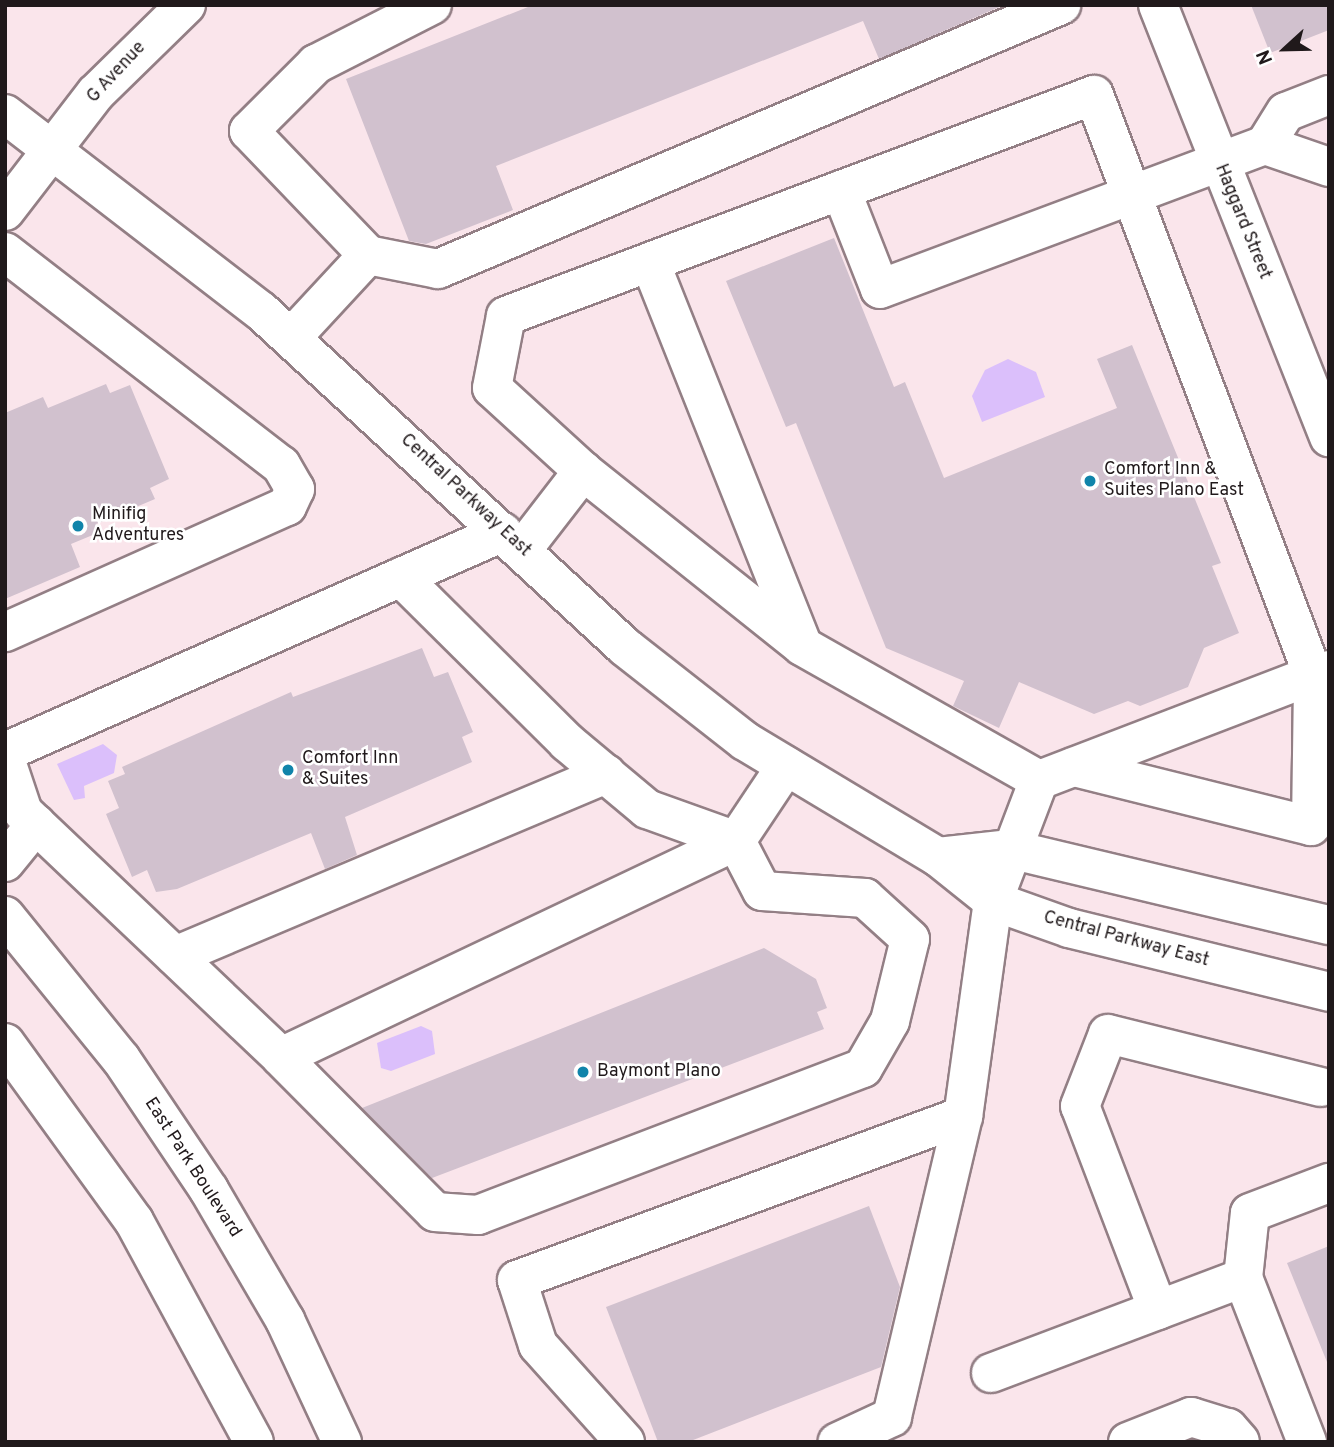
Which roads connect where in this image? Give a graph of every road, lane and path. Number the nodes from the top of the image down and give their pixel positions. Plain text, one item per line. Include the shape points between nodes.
1 (186, 5) edge
2 (1158, 5) edge
3 (1047, 8) edge
4 (407, 10) edge
5 (1329, 95) edge
6 (5, 114) edge
7 (1265, 145) junction
8 (54, 147) junction
9 (1218, 162) junction
10 (1329, 167) edge
11 (841, 190) junction
12 (1130, 195) junction
13 (5, 211) edge
14 (5, 252) edge
15 (368, 255) junction
16 (650, 262) junction
17 (292, 337) junction
18 (1325, 414) edge
19 (583, 471) junction
20 (512, 541) junction
21 (401, 577) junction
22 (5, 632) edge
23 (802, 646) junction
24 (1321, 673) edge
25 (5, 752) edge
26 (5, 758) edge
27 (786, 766) junction
28 (606, 774) junction
29 (1057, 774) junction
30 (36, 824) junction
31 (736, 841) junction
32 (1009, 849) junction
33 (938, 857) junction
34 (5, 862) edge
35 (993, 901) junction
36 (5, 916) edge
37 (1329, 925) edge
38 (175, 956) junction
39 (1329, 992) edge
40 (5, 1043) edge
41 (281, 1057) junction
42 (1326, 1082) edge
43 (963, 1116) junction
44 (1329, 1183) edge
45 (1244, 1278) junction
46 (1158, 1310) junction
47 (990, 1373) dead end
48 (254, 1442) edge
49 (342, 1442) edge
50 (625, 1442) edge
51 (838, 1442) edge
52 (1128, 1442) edge
53 (1240, 1442) edge
54 (1307, 1442) edge

1 - 8 street, G Avenue via 96,93
2 - 9 street, Haggard Street
3 - 15 street via 438,270
4 - 15 street via 316,64 249,131
5 - 7 street via 1286,112
6 - 8 street, Central Parkway East
7 - 9 street
7 - 10 street
8 - 13 street, G Avenue
8 - 17 street, Central Parkway East
9 - 12 street
9 - 18 street, Haggard Street
11 - 12 street via 880,289
11 - 12 street via 1094,94
11 - 16 street
12 - 24 street
14 - 22 street via 271,457 295,489 287,506
15 - 17 street
16 - 19 street via 506,316 492,388
16 - 23 street
17 - 20 street, Central Parkway East
19 - 20 street
19 - 23 street
20 - 21 street
20 - 27 street, Central Parkway East via 625,647
21 - 25 street
21 - 28 street
23 - 29 street
24 - 29 street
24 - 29 street via 1311,826
26 - 30 street via 23,812
27 - 31 street
27 - 33 street, Central Parkway East
28 - 31 street via 647,808
28 - 38 street
29 - 32 street
30 - 34 street
30 - 38 street
31 - 41 street
31 - 41 street via 762,891 865,898 910,939 890,1021 863,1068 478,1216 435,1212
32 - 33 street
32 - 35 street
32 - 37 street
33 - 35 street, Central Parkway East
35 - 39 street, Central Parkway East via 1069,928
35 - 43 street
36 - 49 street, East Park Boulevard via 121,1059 209,1190 285,1320
38 - 41 street
40 - 48 street via 134,1221
42 - 46 street via 1108,1034 1080,1106
43 - 50 street via 517,1280 538,1346
43 - 51 street via 892,1417
44 - 45 street via 1250,1213
45 - 46 street
45 - 54 street
46 - 47 street
52 - 53 street via 1191,1417 1228,1428

